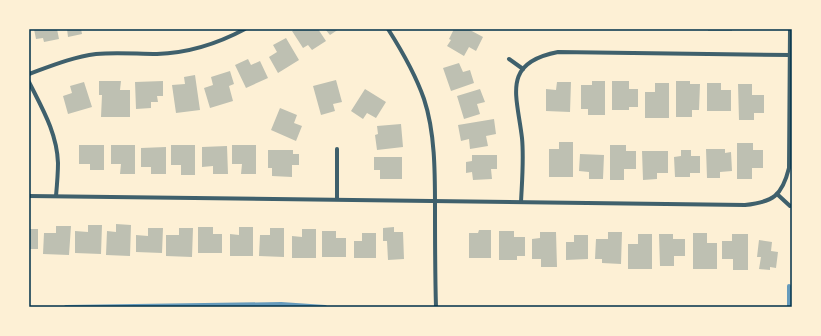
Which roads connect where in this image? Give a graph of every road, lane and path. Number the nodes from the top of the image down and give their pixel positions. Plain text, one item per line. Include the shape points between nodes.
1 (244, 29) edge
2 (388, 29) edge
3 (790, 29) edge
4 (790, 55) junction
5 (509, 59) dead end
6 (523, 69) junction
7 (29, 74) edge
8 (29, 82) edge
9 (337, 149) dead end
10 (777, 194) junction
11 (29, 196) edge
12 (56, 196) junction
13 (337, 199) junction
14 (435, 201) junction
15 (521, 202) junction
16 (790, 206) dead end
17 (436, 307) edge

1 - 7 street via 194,50 159,54 97,54 55,64
2 - 14 street via 403,52 424,100 430,123
3 - 4 street
4 - 6 street via 558,52 536,58
4 - 10 street via 789,168 785,182
5 - 6 street
6 - 15 street via 517,83 516,103 523,151
8 - 12 street via 51,127 58,164
9 - 13 street
10 - 15 street via 760,203 744,205
10 - 16 street
11 - 12 street
12 - 13 street
13 - 14 street
14 - 15 street
14 - 17 street

